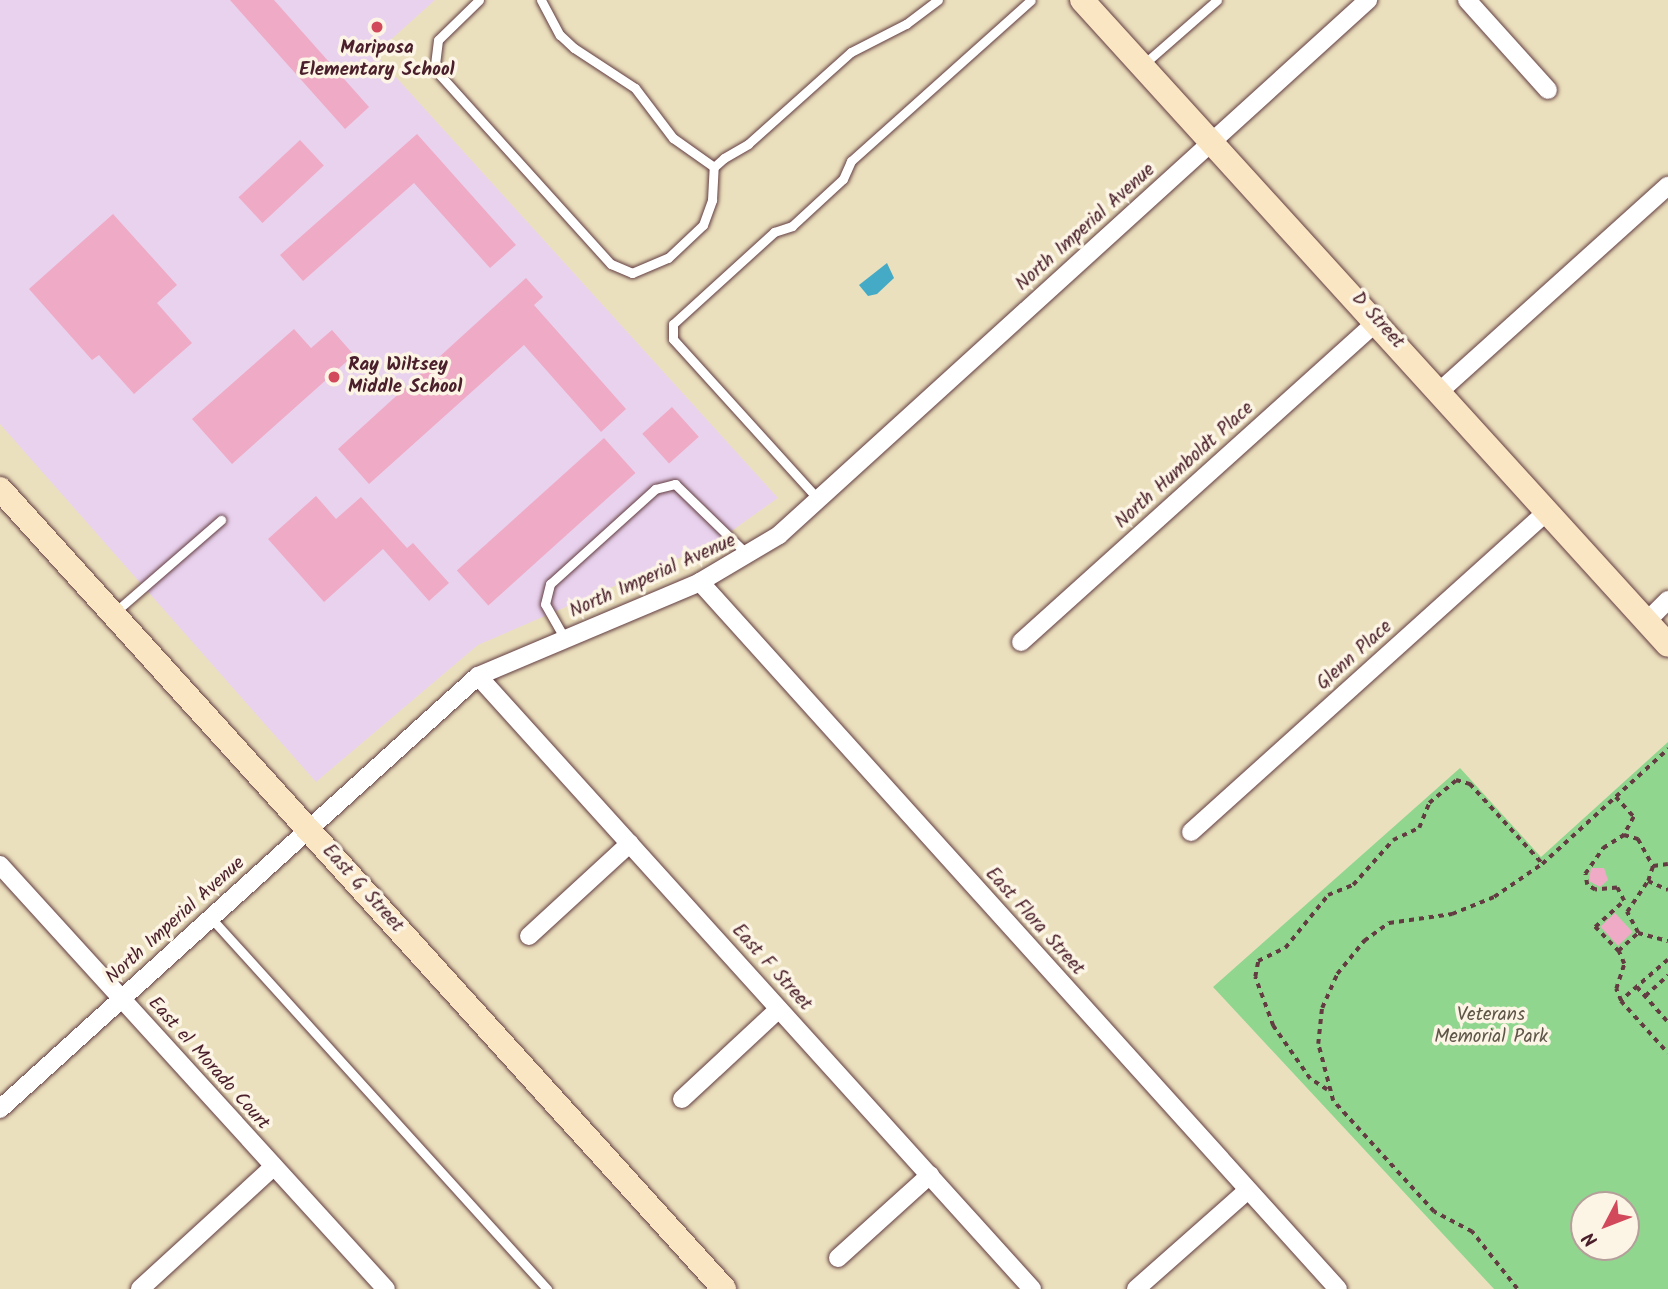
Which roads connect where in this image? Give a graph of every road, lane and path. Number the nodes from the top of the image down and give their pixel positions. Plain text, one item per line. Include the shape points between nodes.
1 (479, 0) edge
2 (541, 0) edge
3 (938, 0) edge
4 (1031, 0) edge
5 (1082, 0) edge
6 (1217, 0) edge
7 (1368, 0) edge
8 (1467, 0) edge
9 (1142, 65) junction
10 (1548, 90) dead end
11 (1213, 142) junction
12 (714, 167) junction
13 (1668, 186) edge
14 (1377, 322) junction
15 (1440, 391) junction
16 (0, 489) edge
17 (818, 499) junction
18 (1547, 510) junction
19 (221, 520) dead end
20 (749, 556) junction
21 (700, 582) junction
22 (1668, 600) edge
23 (113, 614) junction
24 (1647, 621) junction
25 (565, 639) junction
26 (1021, 642) dead end
27 (1668, 645) edge
28 (478, 676) junction
29 (1668, 749) edge
30 (1616, 797) junction
31 (309, 829) junction
32 (1191, 832) dead end
33 (1624, 835) junction
34 (629, 844) junction
35 (1542, 863) junction
36 (1668, 864) edge
37 (0, 865) edge
38 (1653, 866) junction
39 (1648, 881) junction
40 (1668, 890) edge
41 (1623, 901) junction
42 (1631, 906) junction
43 (211, 918) junction
44 (1638, 933) junction
45 (529, 936) dead end
46 (1667, 942) edge
47 (1618, 951) junction
48 (1668, 960) edge
49 (1668, 975) edge
50 (1637, 987) junction
51 (1645, 996) junction
52 (121, 999) junction
53 (1621, 1001) junction
54 (779, 1009) junction
55 (1668, 1022) edge
56 (1668, 1053) edge
57 (1328, 1091) junction
58 (682, 1099) dead end
59 (0, 1109) edge
60 (273, 1167) junction
61 (930, 1175) junction
62 (1248, 1190) junction
63 (838, 1258) dead end
64 (140, 1289) edge
65 (386, 1289) edge
66 (547, 1289) edge
67 (724, 1289) edge
68 (1032, 1289) edge
69 (1136, 1289) edge
70 (1338, 1289) edge
71 (1517, 1289) edge

1 - 12 lane via 438,40 435,65 611,264 632,273 668,258 703,225 712,200
2 - 12 lane via 560,34 574,48 635,88 673,138
3 - 12 lane via 851,52 748,144
4 - 17 lane via 850,161 843,179 792,226 774,232 673,324 673,339
5 - 9 street, D Street
6 - 9 lane
7 - 11 street, North Imperial Avenue
8 - 10 street
9 - 11 street, D Street
11 - 14 street, D Street
11 - 17 street, North Imperial Avenue
13 - 15 street
14 - 15 street, D Street
14 - 26 street, North Humboldt Place
15 - 18 street, D Street
16 - 23 street, East G Street
17 - 20 street, North Imperial Avenue
18 - 24 street, D Street
18 - 32 street, Glenn Place
19 - 23 lane
20 - 21 street, North Imperial Avenue
20 - 25 lane via 675,484 655,489 550,584 545,604
21 - 25 street, North Imperial Avenue
21 - 62 street, East Flora Street
22 - 24 street
23 - 31 street, East G Street
24 - 27 street, D Street
25 - 28 street, North Imperial Avenue
28 - 31 street, North Imperial Avenue
28 - 34 street, East F Street
29 - 30 path
30 - 33 path via 1634,817
30 - 35 path
31 - 43 street, North Imperial Avenue
31 - 67 street, East G Street
33 - 38 path via 1638,839
33 - 41 path via 1603,848 1585,874 1587,885 1595,890 1617,888
34 - 45 street
34 - 54 street, East F Street
35 - 57 path via 1477,907 1389,923 1364,941 1337,974 1322,1008 1318,1044
35 - 57 path via 1471,784 1457,780 1429,803 1419,828 1393,840 1353,885 1328,895 1285,948 1258,961 1255,977 1273,1026 1310,1079
36 - 38 path
37 - 52 street, East el Morado Court
38 - 39 path
39 - 40 path
39 - 42 path
41 - 42 path
41 - 47 path via 1595,927
42 - 44 path via 1627,912
43 - 52 street, North Imperial Avenue
43 - 66 lane
44 - 46 path
44 - 47 path
47 - 53 path via 1624,964 1616,989
48 - 50 path
49 - 51 path
50 - 51 path
50 - 53 path
51 - 55 path
52 - 59 street, North Imperial Avenue
52 - 60 street, East el Morado Court
53 - 56 path
54 - 58 street
54 - 61 street, East F Street
57 - 71 path via 1381,1159 1434,1212 1472,1232
60 - 64 street
60 - 65 street, East el Morado Court
61 - 63 street
61 - 68 street, East F Street
62 - 69 street
62 - 70 street, East Flora Street

